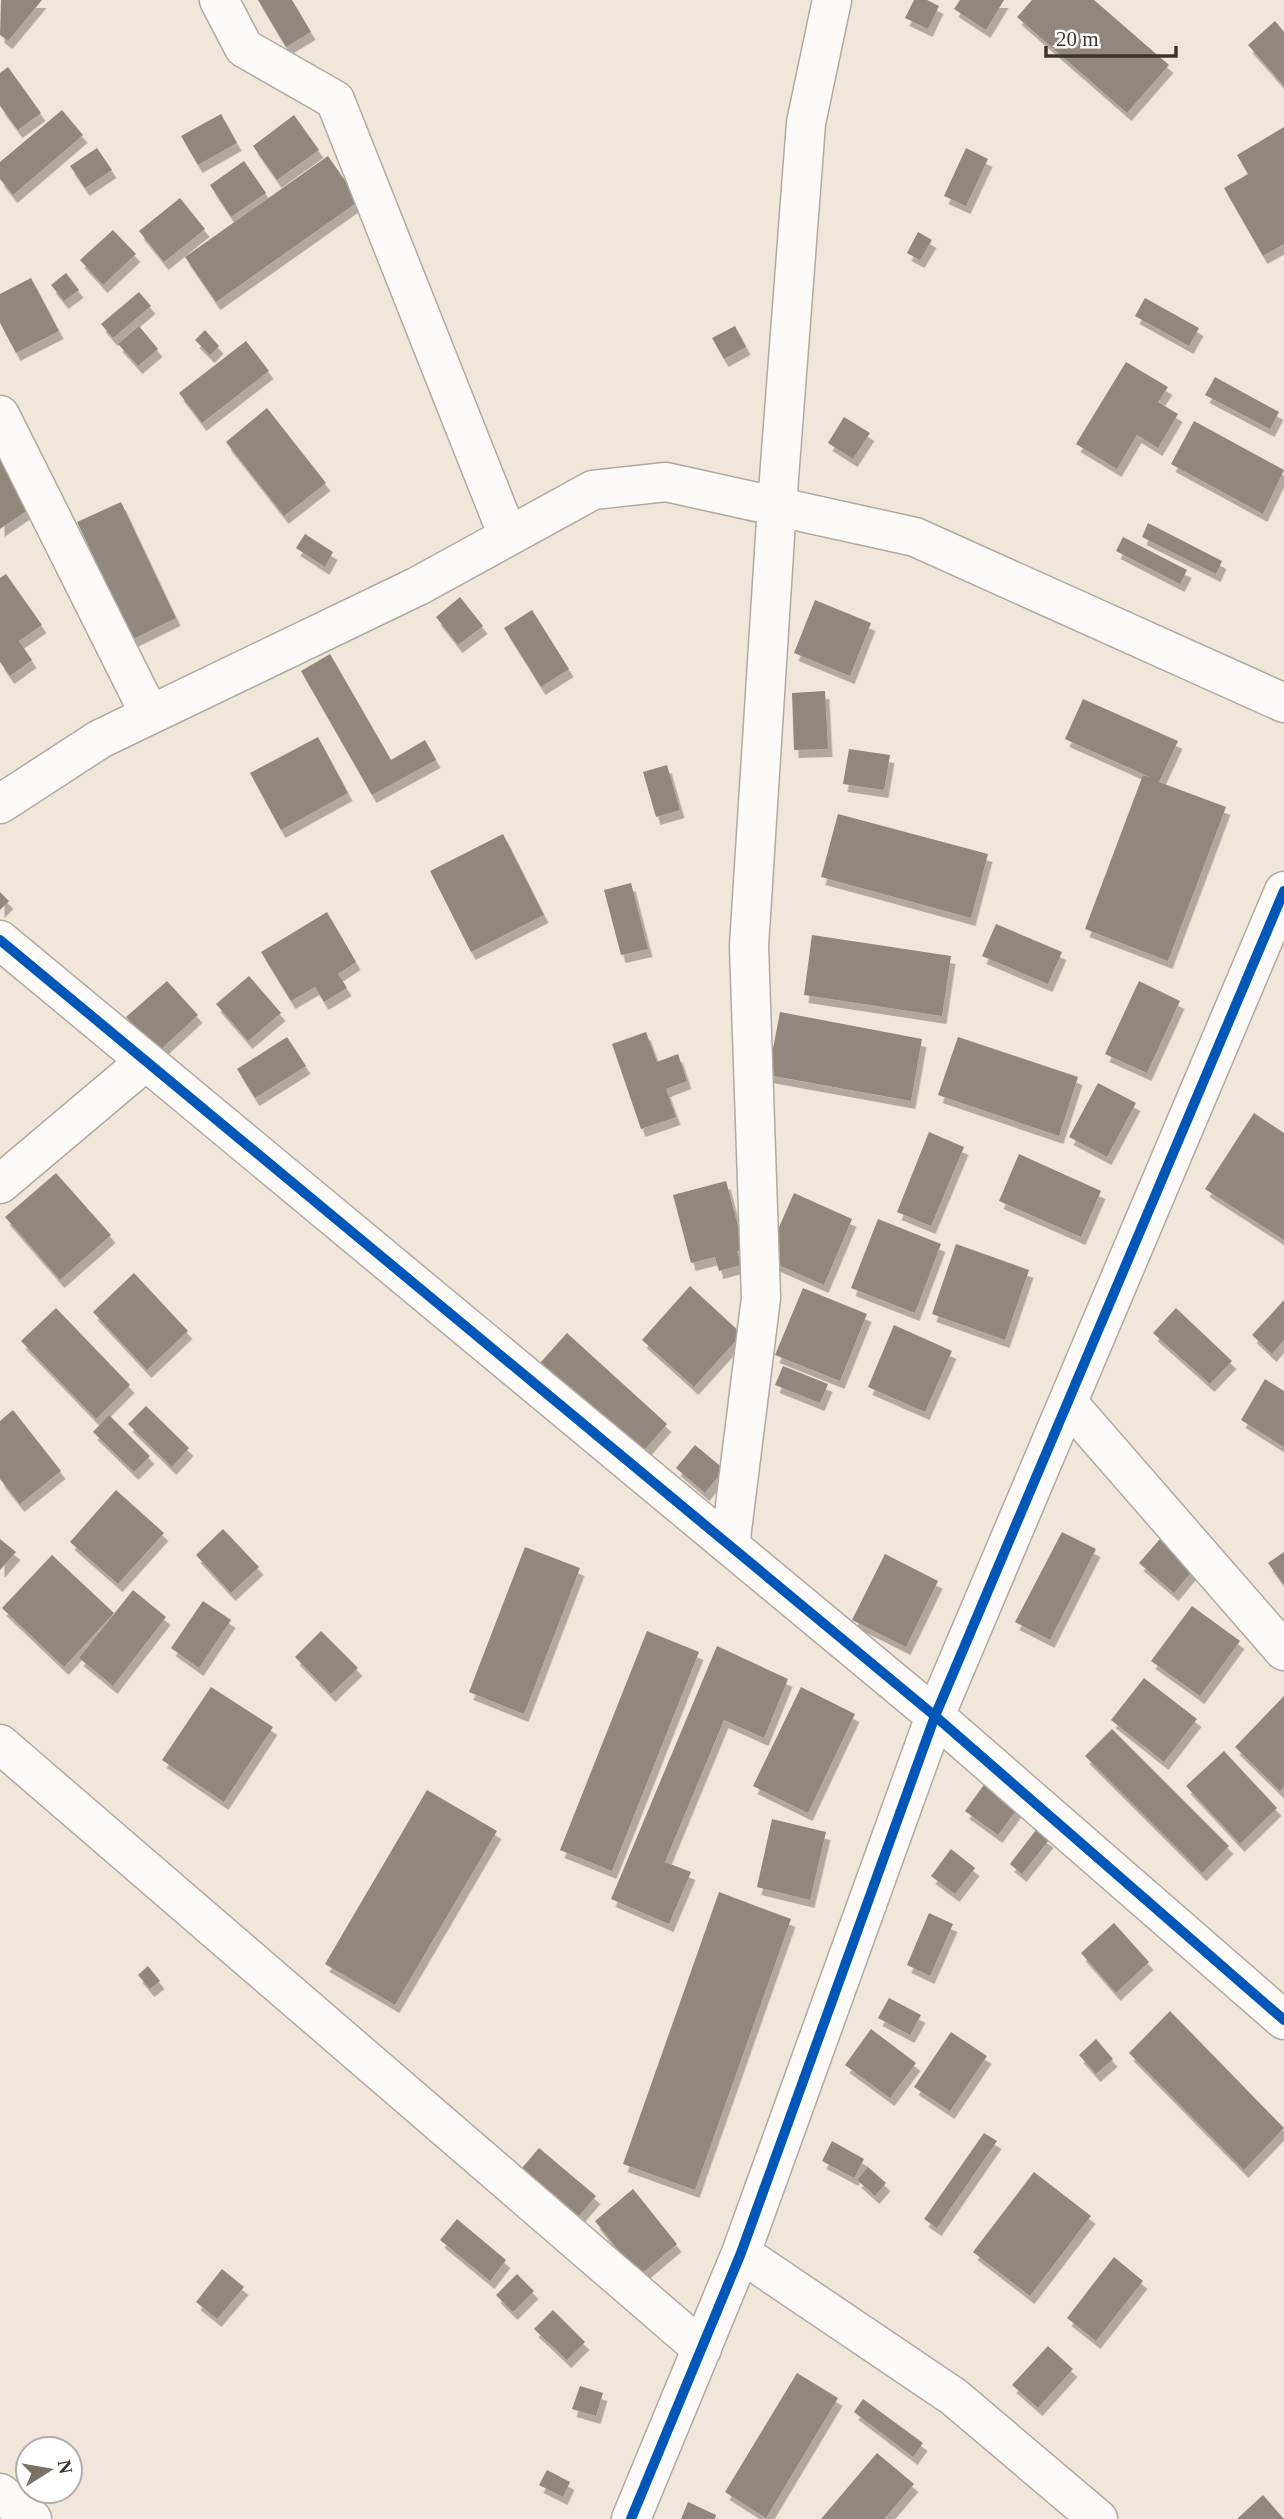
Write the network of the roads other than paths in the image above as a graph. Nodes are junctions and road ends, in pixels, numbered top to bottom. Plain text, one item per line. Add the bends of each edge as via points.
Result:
1 (219, 0) edge
2 (832, 0) edge
3 (0, 415) edge
4 (777, 505) junction
5 (508, 536) junction
6 (1284, 703) edge
7 (150, 715) junction
8 (0, 804) edge
9 (1284, 891) edge
10 (0, 940) edge
11 (146, 1061) junction
12 (0, 1184) edge
13 (1068, 1403) junction
14 (730, 1546) junction
15 (1284, 1651) edge
16 (935, 1716) junction
17 (0, 1744) edge
18 (1284, 2020) edge
19 (741, 2253) junction
20 (702, 2349) junction
21 (0, 2493) edge
22 (32, 2519) edge
23 (631, 2519) edge
24 (1098, 2519) edge

1 - 5 street via 244,48 335,100
2 - 4 street via 806,123
3 - 7 street
4 - 5 street via 666,482 593,490
4 - 6 street via 915,537
4 - 14 street via 749,946 761,1298
5 - 7 street via 418,586
7 - 8 street via 100,739
9 - 13 street
10 - 11 street
11 - 12 street
11 - 14 street
13 - 15 street
13 - 16 street
14 - 16 street
16 - 18 street
16 - 19 street
17 - 20 street
19 - 20 street
19 - 24 street via 954,2397
20 - 23 street
21 - 22 street

